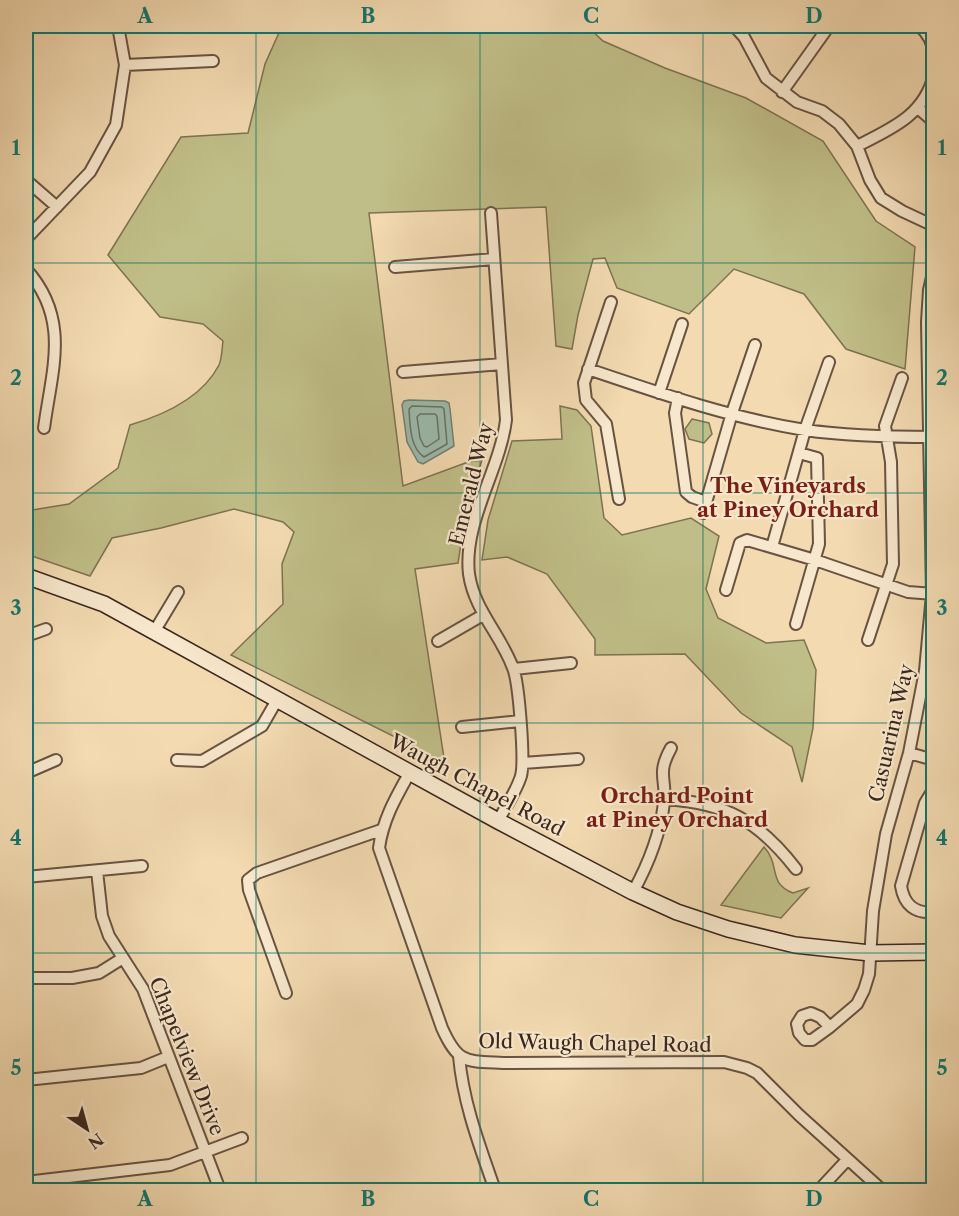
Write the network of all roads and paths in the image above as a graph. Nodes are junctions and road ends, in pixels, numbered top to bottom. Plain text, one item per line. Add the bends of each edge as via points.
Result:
1 (118, 26) edge
2 (734, 26) edge
3 (829, 26) edge
4 (919, 26) edge
5 (933, 47) edge
6 (933, 55) edge
7 (213, 61) dead end
8 (125, 65) junction
9 (933, 74) edge
10 (782, 92) junction
11 (918, 108) junction
12 (933, 122) edge
13 (857, 146) junction
14 (26, 180) edge
15 (57, 207) junction
16 (491, 213) dead end
17 (933, 226) edge
18 (26, 240) edge
19 (494, 259) junction
20 (395, 267) dead end
21 (933, 268) edge
22 (26, 269) edge
23 (611, 302) dead end
24 (682, 324) dead end
25 (755, 345) dead end
26 (829, 362) dead end
27 (502, 363) junction
28 (588, 369) junction
29 (403, 372) dead end
30 (902, 378) dead end
31 (659, 393) junction
32 (678, 398) junction
33 (732, 413) junction
34 (44, 428) dead end
35 (805, 430) junction
36 (887, 437) junction
37 (932, 437) edge
38 (799, 453) junction
39 (619, 499) dead end
40 (772, 547) junction
41 (815, 560) junction
42 (26, 576) edge
43 (887, 583) junction
44 (726, 590) dead end
45 (178, 592) dead end
46 (933, 594) edge
47 (483, 615) junction
48 (796, 624) dead end
49 (46, 629) dead end
50 (26, 632) edge
51 (154, 632) junction
52 (868, 640) dead end
53 (438, 641) dead end
54 (571, 663) dead end
55 (514, 669) junction
56 (277, 700) junction
57 (520, 721) junction
58 (462, 726) dead end
59 (671, 748) dead end
60 (909, 753) junction
61 (578, 759) dead end
62 (56, 760) dead end
63 (177, 760) dead end
64 (933, 760) edge
65 (523, 763) junction
66 (410, 772) junction
67 (26, 773) edge
68 (933, 788) edge
69 (664, 799) junction
70 (498, 821) junction
71 (381, 830) junction
72 (142, 866) dead end
73 (796, 869) dead end
74 (97, 871) junction
75 (26, 877) edge
76 (633, 892) junction
77 (933, 912) edge
78 (933, 952) edge
79 (870, 953) junction
80 (123, 958) junction
81 (26, 978) edge
82 (286, 993) dead end
83 (830, 1027) dead end
84 (459, 1056) junction
85 (168, 1057) junction
86 (26, 1080) edge
87 (243, 1138) dead end
88 (206, 1152) junction
89 (847, 1160) junction
90 (26, 1182) edge
91 (220, 1191) edge
92 (495, 1191) edge
93 (819, 1191) edge
94 (882, 1191) edge

1 - 8 street
2 - 10 street via 766,78
3 - 10 street
4 - 5 street
5 - 6 street
7 - 8 street
8 - 15 street via 116,125 90,172
9 - 11 street via 930,90
10 - 13 street via 822,111
11 - 12 street
11 - 13 street via 892,129
13 - 17 street via 881,198
14 - 15 street
15 - 18 street
16 - 19 street, Emerald Way
19 - 20 street
19 - 27 street, Emerald Way
21 - 37 street, Casuarina Way via 927,322
22 - 34 street via 43,291 55,327
23 - 28 street
24 - 31 street
25 - 33 street
26 - 35 street
27 - 29 street
27 - 47 street, Emerald Way via 507,420 470,550 469,573
28 - 31 street
28 - 39 street via 584,383 586,400 606,424
30 - 36 street via 885,426
31 - 32 street
32 - 33 street
32 - 33 street via 675,413 686,492 705,507
33 - 35 street
35 - 36 street
35 - 38 street
36 - 37 street
36 - 43 street via 893,564
37 - 46 street, Casuarina Way
38 - 40 street
38 - 41 street via 817,458 819,544
40 - 41 street
40 - 44 street via 747,540 740,543
41 - 43 street
41 - 48 street
42 - 51 main road, Waugh Chapel Road via 104,604
43 - 46 street via 908,592
43 - 52 street
45 - 51 street
46 - 60 street, Casuarina Way via 925,670
47 - 53 street
47 - 55 street, Emerald Way
49 - 50 street
51 - 56 main road, Waugh Chapel Road
54 - 55 street
55 - 57 street, Emerald Way
56 - 63 street via 262,726 202,761
56 - 66 main road, Waugh Chapel Road
57 - 58 street
57 - 65 street, Emerald Way
59 - 69 street via 662,773
60 - 64 street
60 - 79 street, Casuarina Way via 886,834
61 - 65 street
62 - 67 street
65 - 70 street, Emerald Way via 517,786
66 - 70 main road, Waugh Chapel Road
66 - 71 street, Old Waugh Chapel Road
68 - 77 street via 901,886 907,904 915,910
69 - 73 street via 692,801 739,816 780,848
69 - 76 street via 656,844
70 - 76 main road, Waugh Chapel Road
71 - 82 street via 257,873 248,880
71 - 84 street, Old Waugh Chapel Road via 382,859 442,1028
72 - 74 street
74 - 75 street
74 - 80 street, Chapelview Drive via 102,916
76 - 79 main road, Waugh Chapel Road via 728,929 795,945
78 - 79 main road, Waugh Chapel Road
79 - 83 street, Casuarina Way via 869,974 857,1004
80 - 81 street via 99,973 72,978
80 - 85 street, Chapelview Drive via 143,988
84 - 89 street, Old Waugh Chapel Road via 474,1062 502,1063 738,1065 757,1073
84 - 92 street via 469,1113
85 - 86 street via 141,1068
85 - 88 street, Chapelview Drive
87 - 88 street
88 - 90 street via 159,1167
88 - 91 street, Chapelview Drive
89 - 93 street
89 - 94 street, Old Waugh Chapel Road

